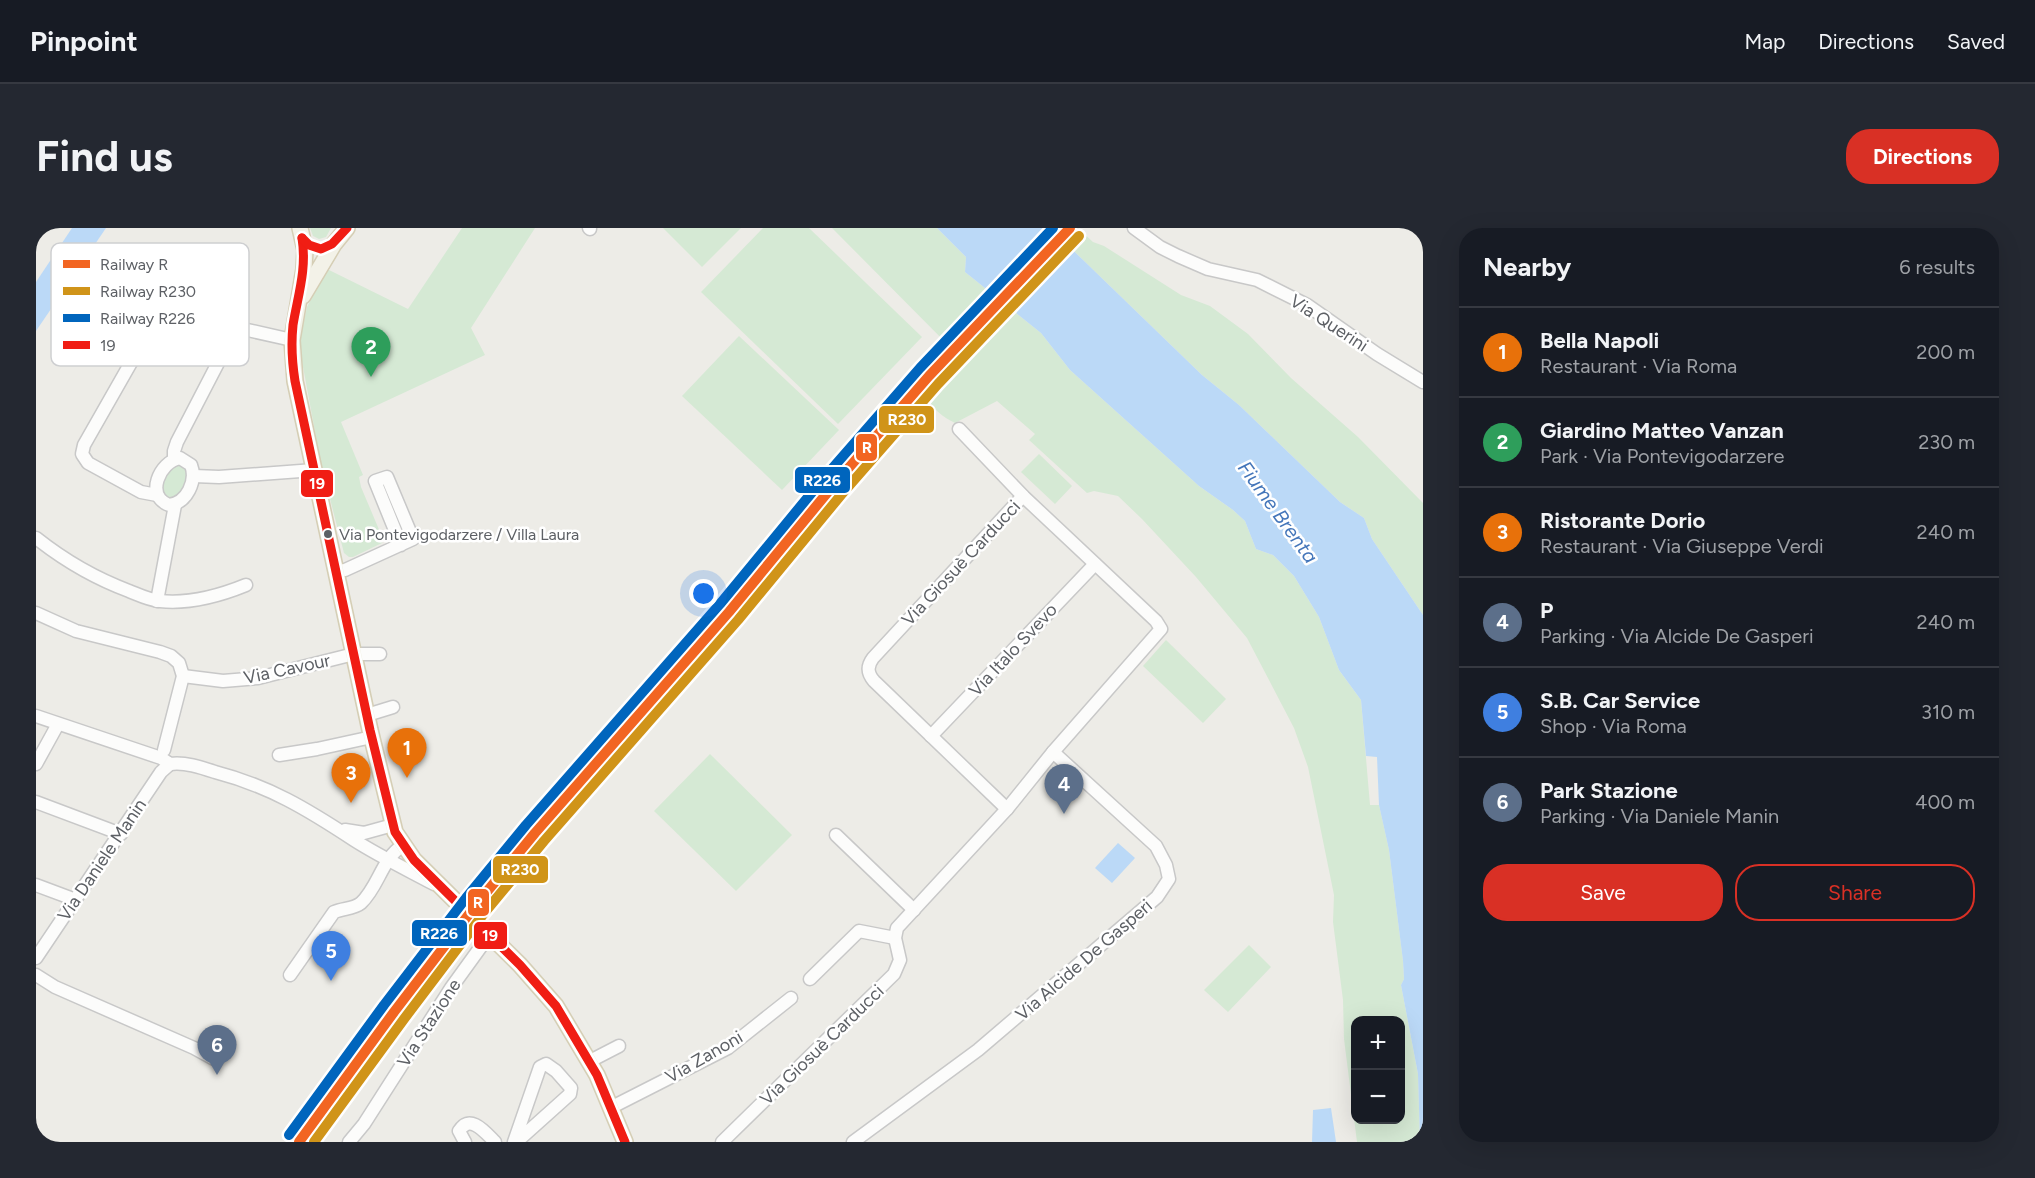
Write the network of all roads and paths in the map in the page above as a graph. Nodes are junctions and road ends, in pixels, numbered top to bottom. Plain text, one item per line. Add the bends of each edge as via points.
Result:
1 (1134, 228) edge
2 (301, 233) edge
3 (340, 234) edge
4 (299, 305) junction
5 (249, 330) edge
6 (292, 340) junction
7 (129, 366) edge
8 (216, 366) edge
9 (1423, 381) edge
10 (959, 429) dead end
11 (174, 459) junction
12 (314, 470) junction
13 (194, 476) junction
14 (157, 495) junction
15 (1023, 496) junction
16 (175, 505) junction
17 (36, 538) edge
18 (400, 545) junction
19 (1095, 564) junction
20 (336, 571) junction
21 (246, 585) dead end
22 (157, 601) junction
23 (36, 613) edge
24 (354, 654) junction
25 (380, 654) dead end
26 (183, 676) junction
27 (393, 707) dead end
28 (367, 715) junction
29 (36, 716) edge
30 (58, 724) junction
31 (931, 736) junction
32 (372, 737) junction
33 (165, 750) dead end
34 (1053, 752) junction
35 (279, 755) dead end
36 (36, 764) edge
37 (170, 764) junction
38 (36, 802) edge
39 (1007, 809) junction
40 (393, 825) junction
41 (338, 828) junction
42 (121, 834) junction
43 (836, 835) dead end
44 (403, 845) junction
45 (388, 859) junction
46 (36, 885) edge
47 (440, 887) junction
48 (76, 900) junction
49 (914, 910) junction
50 (498, 926) dead end
51 (895, 938) junction
52 (36, 958) edge
53 (36, 975) edge
54 (290, 975) dead end
55 (810, 979) dead end
56 (791, 998) dead end
57 (619, 1046) dead end
58 (214, 1059) dead end
59 (590, 1061) junction
60 (612, 1107) junction
61 (364, 1124) junction
62 (349, 1142) edge
63 (356, 1142) edge
64 (465, 1142) edge
65 (495, 1142) edge
66 (514, 1142) edge
67 (624, 1142) edge
68 (722, 1142) edge
69 (853, 1142) edge

1 - 9 street, Via Querini via 1178,256 1208,269 1257,280 1307,306
2 - 3 main road via 311,246 323,249
2 - 4 main road via 305,250
3 - 4 main road
4 - 6 main road
5 - 6 street
6 - 12 main road
7 - 14 street via 82,454 88,463 141,492
8 - 11 street via 177,442
10 - 15 street
11 - 13 street via 186,460
11 - 14 street via 162,470
12 - 13 street
12 - 20 main road
13 - 16 street via 184,498
14 - 16 street via 164,503
15 - 19 street, Via Giosuè Carducci
15 - 31 street, Via Giosuè Carducci via 870,662 868,671 874,681
16 - 22 street
17 - 22 street via 81,570
18 - 18 street via 412,539 387,477 375,481
18 - 20 street
19 - 31 street, Via Italo Svevo
19 - 34 street, Via Giosuè Carducci via 1161,629
20 - 24 main road
21 - 22 street via 203,598
23 - 26 street via 76,631 171,656 179,663
24 - 25 street, Via Cavour
24 - 26 street, Via Cavour via 258,678 223,681
24 - 28 main road
26 - 33 street
27 - 28 street
28 - 32 main road
29 - 30 street
30 - 36 street
30 - 37 street
31 - 39 street, Via Giosuè Carducci
32 - 35 street
32 - 40 main road
34 - 39 street, Via Giosuè Carducci
34 - 69 street, Via Alcide De Gasperi via 1156,846 1169,879 1157,897 978,1050
37 - 41 street via 180,762 246,780
37 - 42 street, Via Daniele Manin
38 - 42 street
39 - 49 street, Via Giosuè Carducci
40 - 41 street via 364,833
40 - 44 main road
41 - 45 street
42 - 48 street, Via Daniele Manin
43 - 49 street
44 - 45 street
44 - 47 main road
45 - 47 street
45 - 54 street via 363,901 334,912
46 - 48 street
47 - 59 main road via 538,984
48 - 52 street, Via Daniele Manin
49 - 51 street, Via Giosuè Carducci via 897,928
50 - 61 street, Via Stazione, bridge via 456,981
51 - 55 street via 859,931
51 - 68 street, Via Giosuè Carducci via 900,960 894,974
53 - 58 street
56 - 60 street, Via Zanoni via 728,1048
57 - 59 street
59 - 60 main road
60 - 67 main road
61 - 62 street, Via Stazione
61 - 63 street, Via Stazione
64 - 65 street via 459,1131 470,1123 481,1127
66 - 66 street via 570,1094 571,1088 546,1064 540,1067

